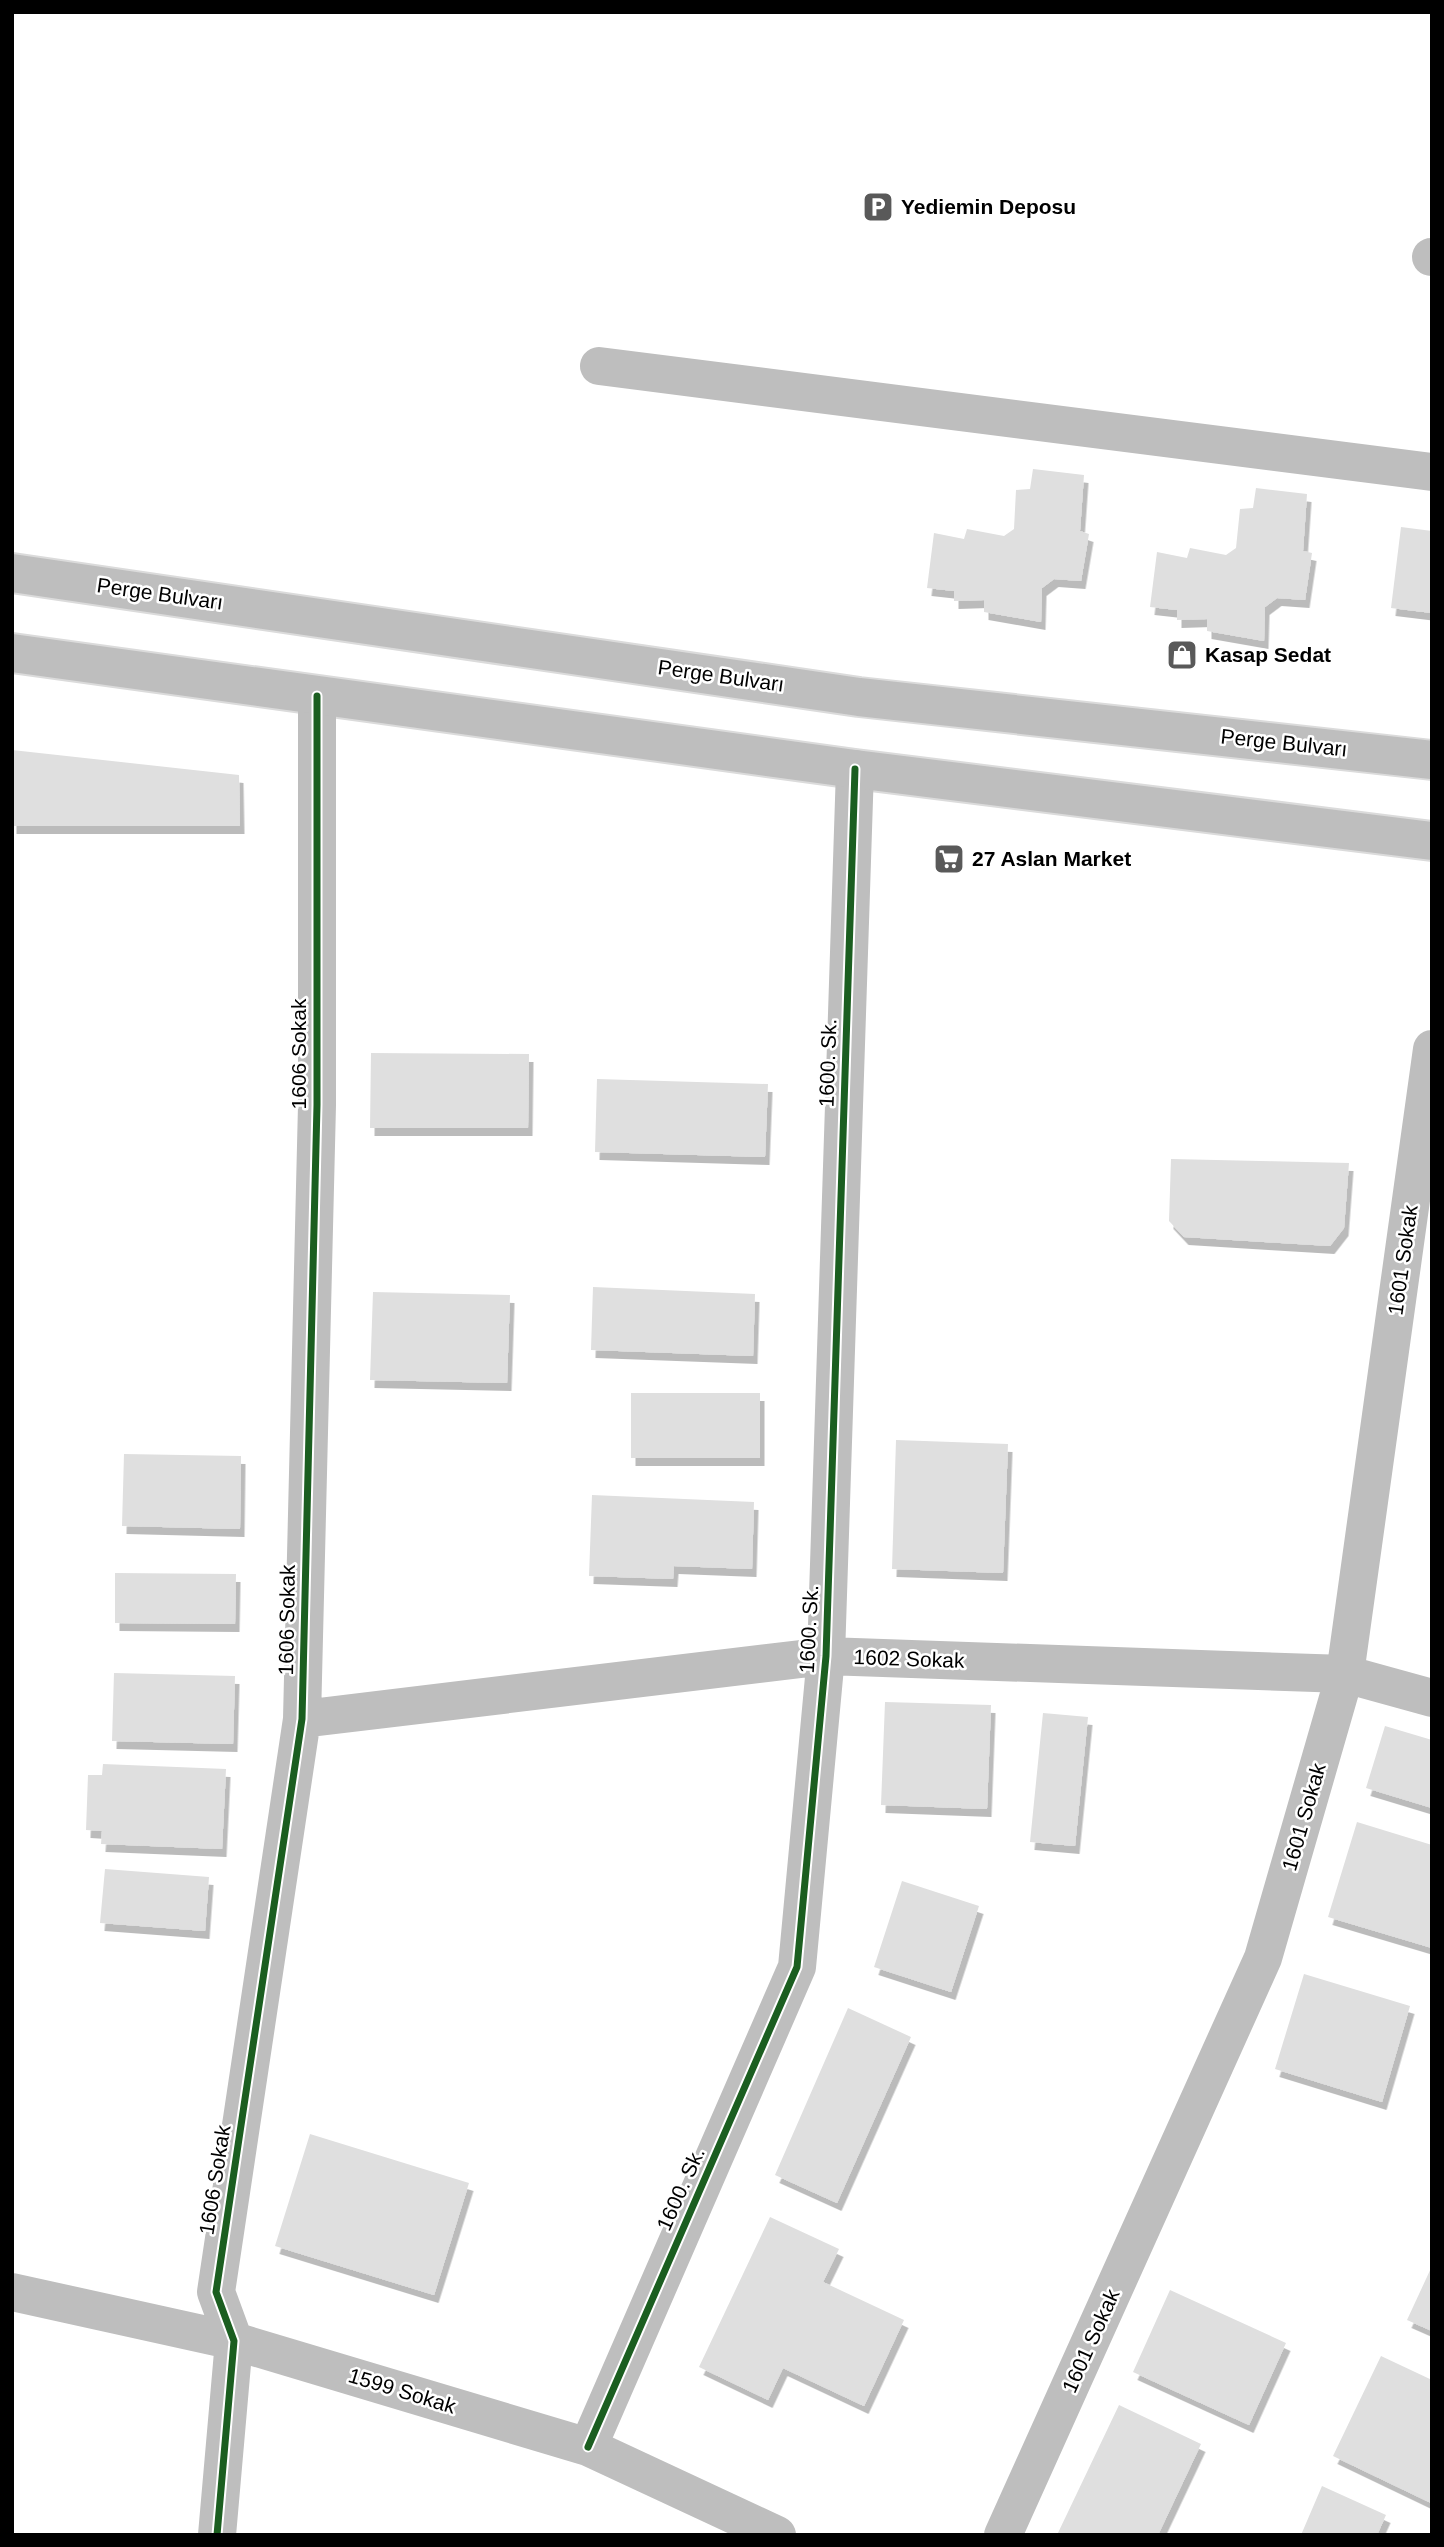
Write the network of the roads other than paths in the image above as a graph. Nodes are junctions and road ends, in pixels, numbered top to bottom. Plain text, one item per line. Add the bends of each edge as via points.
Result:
1 (599, 366) dead end
2 (1432, 472) edge
3 (12, 573) edge
4 (12, 653) edge
5 (317, 696) junction
6 (1432, 760) edge
7 (855, 769) junction
8 (1432, 841) edge
9 (1432, 1049) edge
10 (826, 1656) junction
11 (1345, 1674) junction
12 (1432, 1698) edge
13 (302, 1719) junction
14 (12, 2292) edge
15 (234, 2341) junction
16 (588, 2447) junction
17 (217, 2535) edge
18 (778, 2535) edge
19 (1003, 2535) edge

1 - 2 street
3 - 6 street, Perge Bulvarı via 859,696
4 - 5 street
5 - 7 street
5 - 13 street, 1606 Sokak via 317,1105
7 - 8 street
7 - 10 street, 1600. Sk.
9 - 11 street, 1601 Sokak
10 - 11 street, 1602 Sokak
10 - 13 street, 1602 Sokak
10 - 16 street, 1600. Sk. via 797,1967
11 - 12 street, 1602 Sokak
11 - 19 street, 1601 Sokak via 1263,1958
13 - 15 street, 1606 Sokak via 216,2292
14 - 15 street, 1599 Sokak
15 - 16 street, 1599 Sokak
15 - 17 street, 1606 Sokak
16 - 18 street, 1599 Sokak

